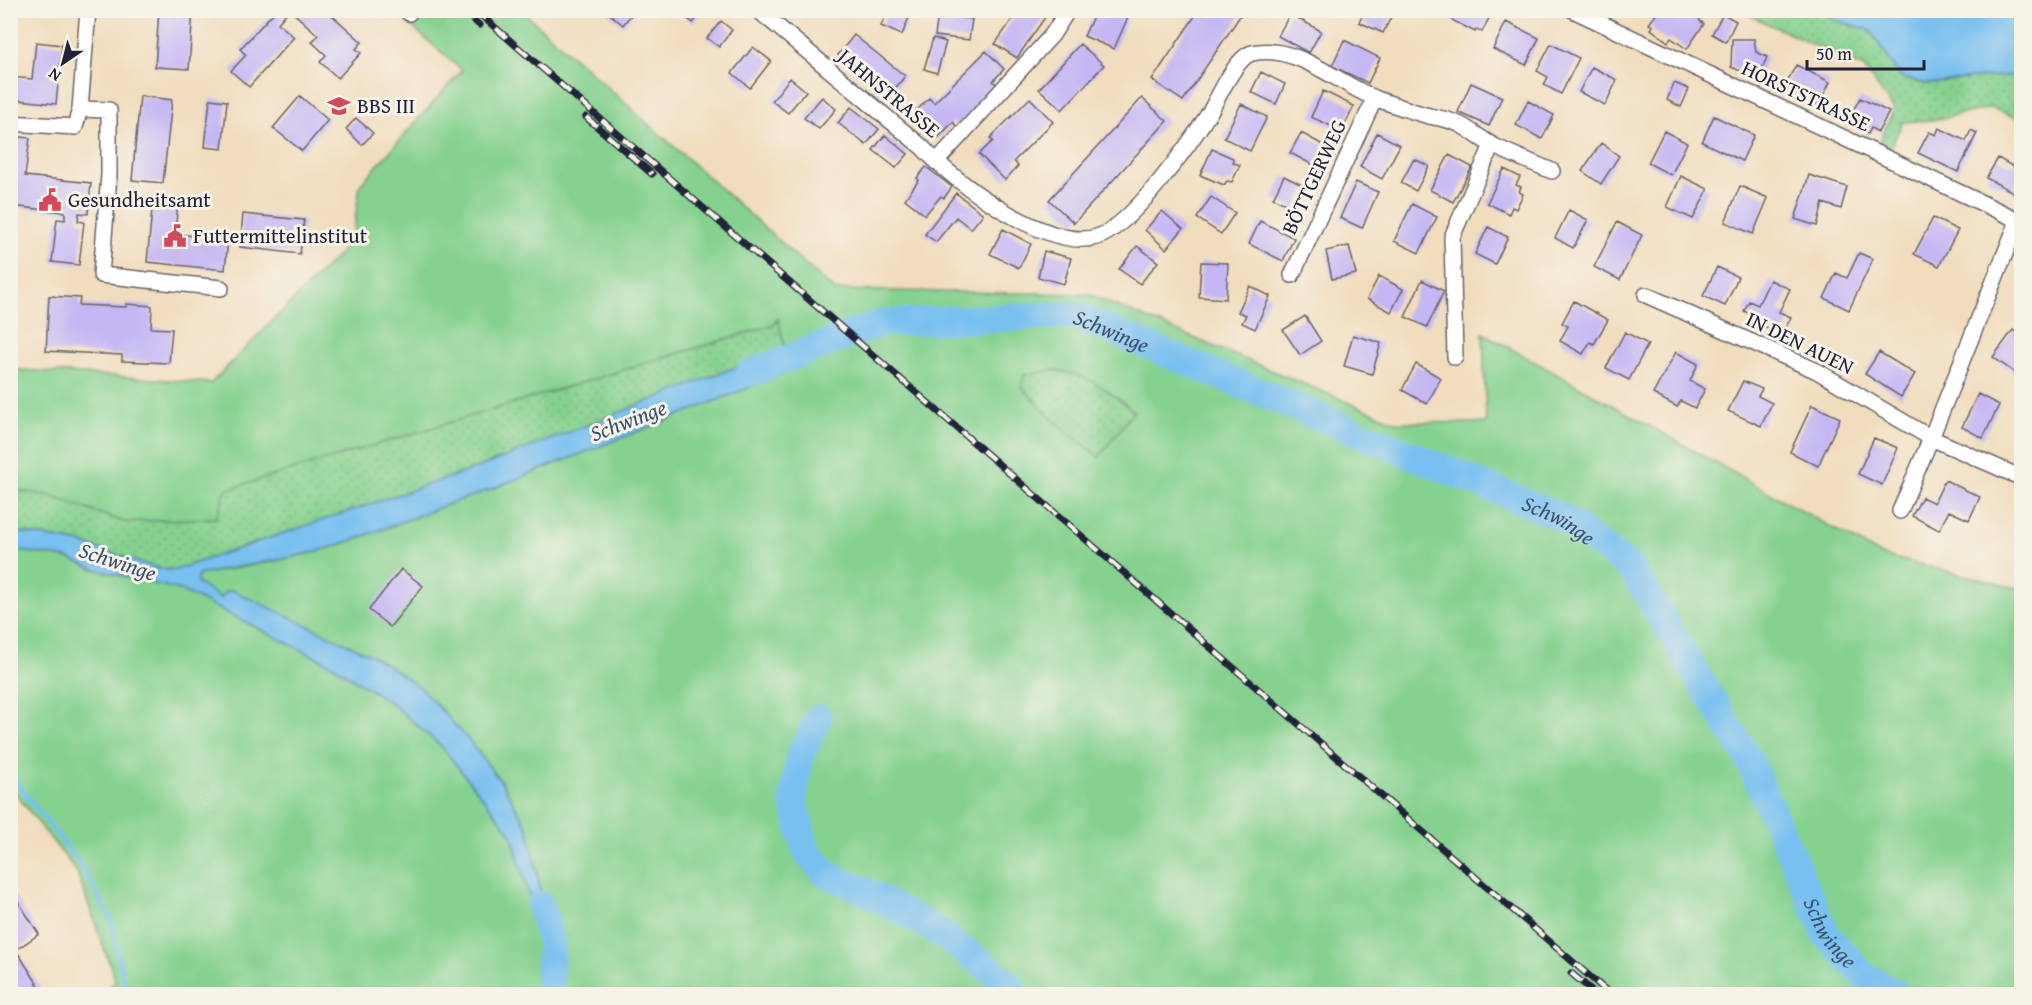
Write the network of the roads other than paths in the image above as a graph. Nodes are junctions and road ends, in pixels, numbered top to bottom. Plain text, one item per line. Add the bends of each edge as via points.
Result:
1 (88, 10) edge
2 (758, 10) edge
3 (1068, 10) edge
4 (1573, 10) edge
5 (1375, 98) junction
6 (80, 109) junction
7 (10, 123) edge
8 (1492, 145) junction
9 (936, 162) junction
10 (1552, 171) dead end
11 (2020, 221) edge
12 (1292, 275) dead end
13 (221, 288) dead end
14 (1646, 295) dead end
15 (1455, 357) dead end
16 (1932, 438) junction
17 (2022, 478) edge
18 (1900, 511) dead end

1 - 6 street
2 - 9 street, JAHNSTRASSE
3 - 9 street via 1052,35
4 - 11 street, HORSTSTRASSE
5 - 8 street via 1459,124
5 - 9 street, JAHNSTRASSE via 1328,72 1276,51 1250,53 1239,62 1209,113 1151,192 1116,226 1098,237 1058,236 994,206
5 - 12 street, BÖTTGERWEG
6 - 7 street via 75,127
6 - 13 street via 109,110 109,175 101,274
8 - 10 street
8 - 15 street via 1452,237
11 - 16 street
14 - 16 street, IN DEN AUEN via 1817,370
16 - 17 street, IN DEN AUEN
16 - 18 street

